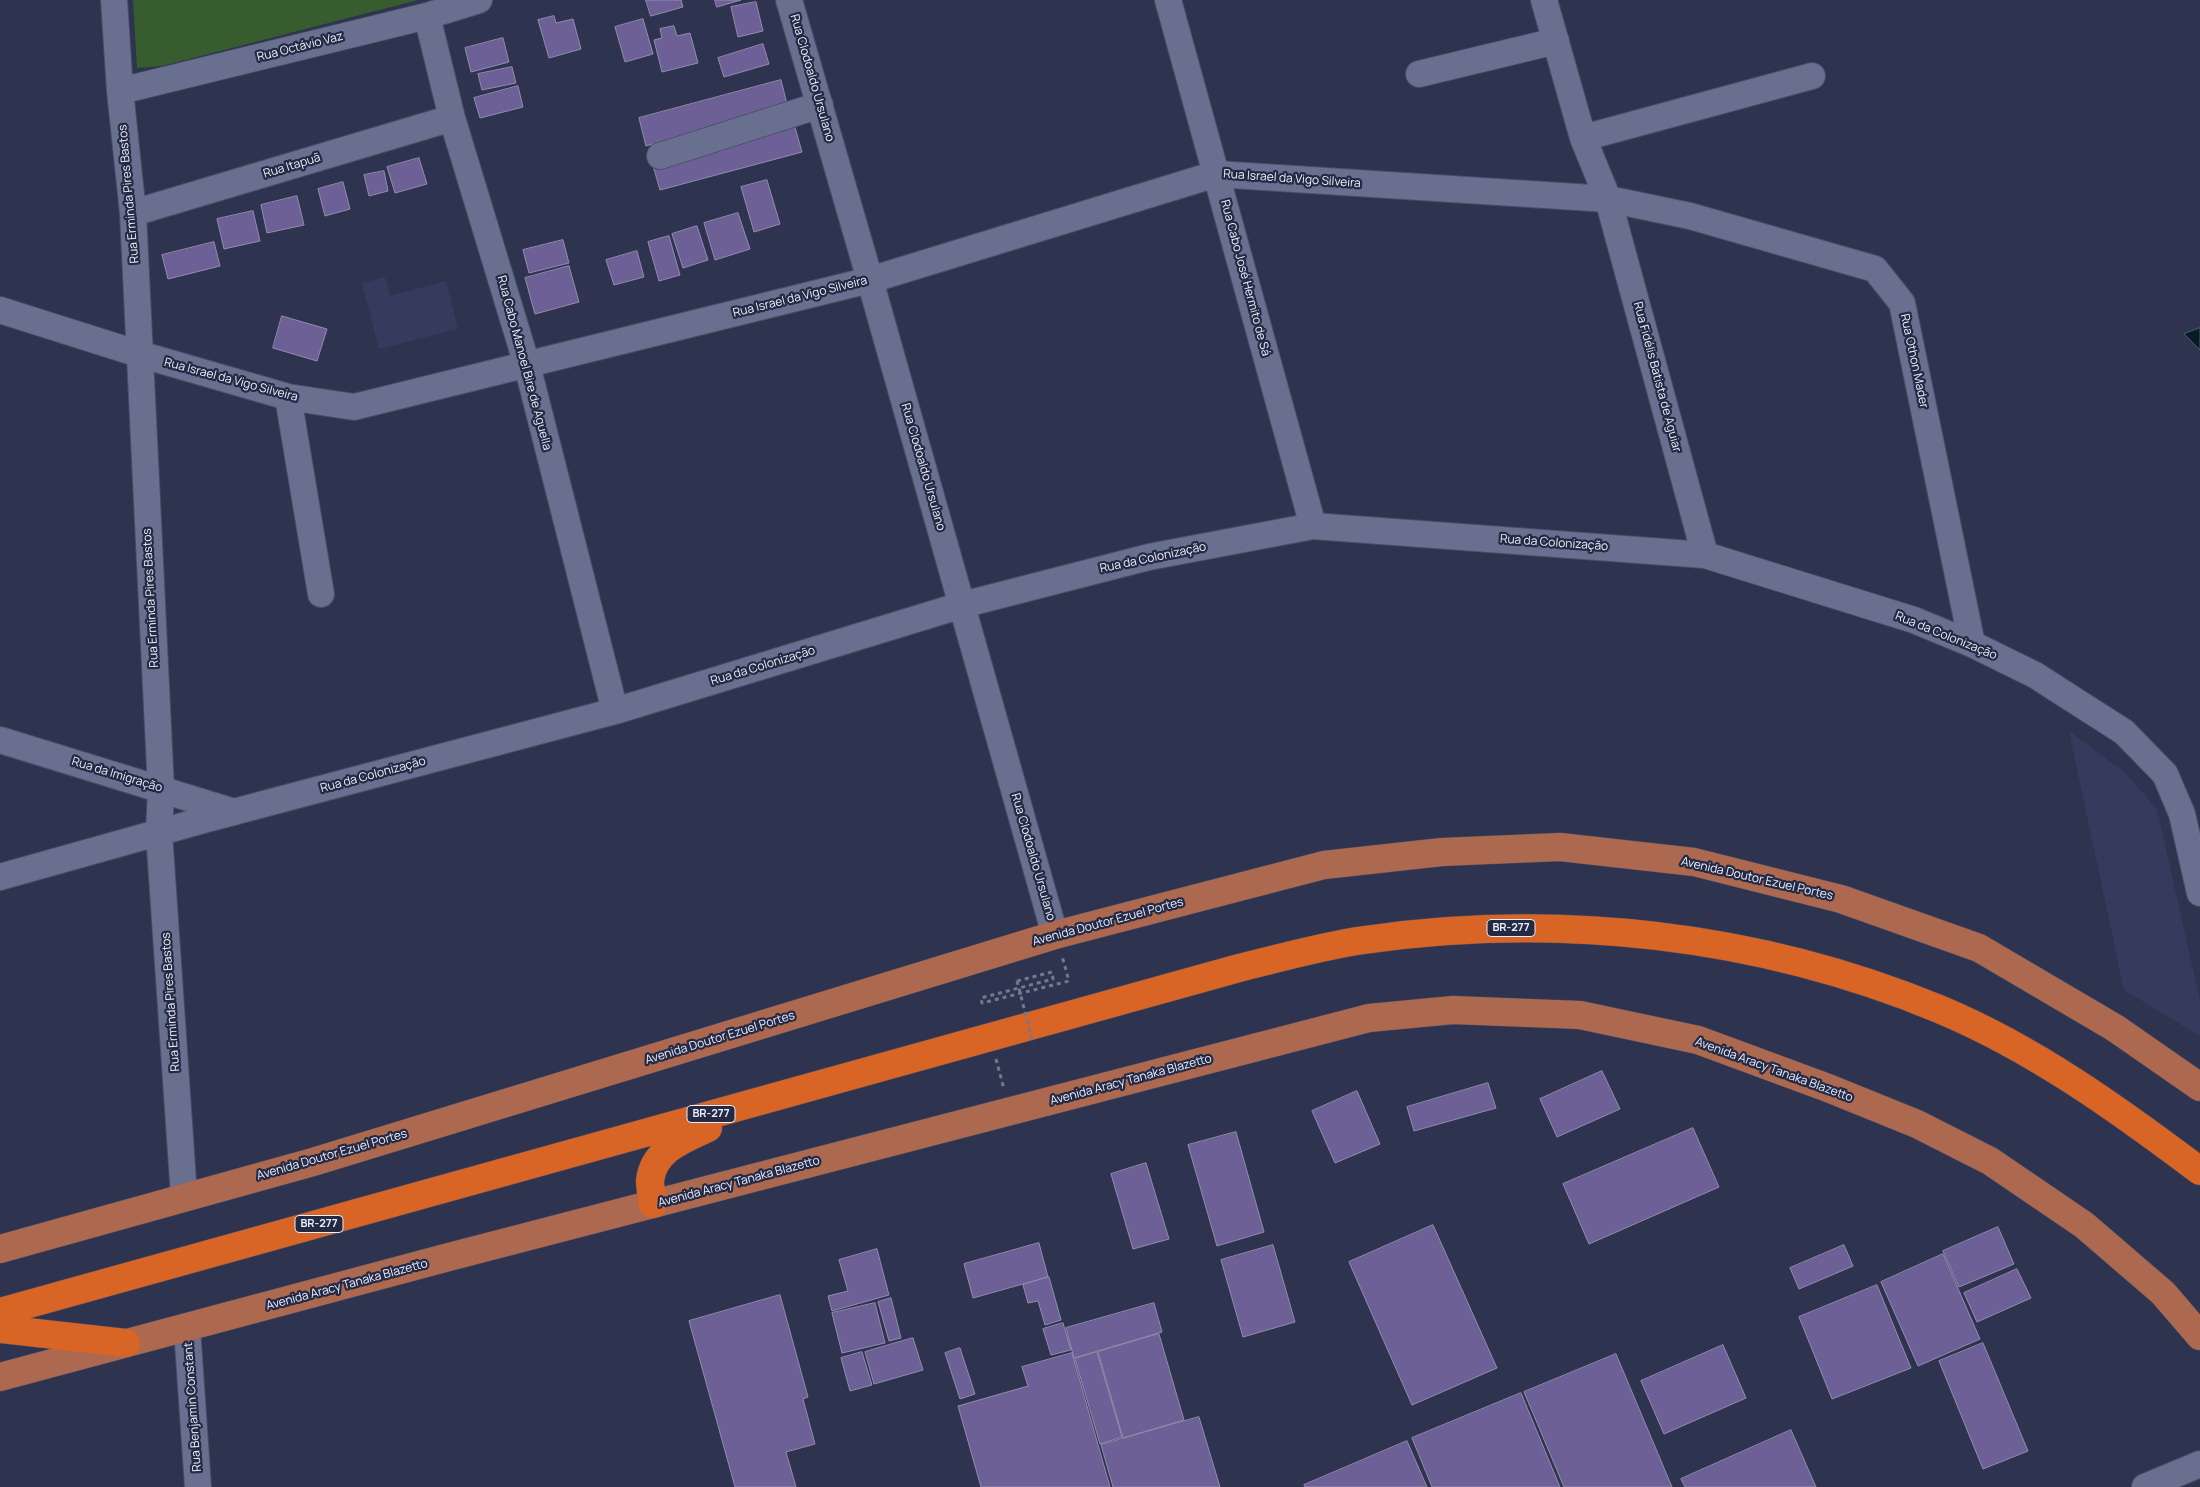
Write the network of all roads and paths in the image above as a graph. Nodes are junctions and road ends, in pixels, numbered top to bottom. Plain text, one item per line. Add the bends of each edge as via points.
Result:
1 (114, 0) edge
2 (479, 0) edge
3 (789, 0) edge
4 (1168, 0) edge
5 (1544, 0) edge
6 (426, 16) junction
7 (1556, 41) junction
8 (1419, 74) dead end
9 (1812, 76) dead end
10 (120, 91) junction
11 (820, 105) junction
12 (452, 118) junction
13 (1583, 138) junction
14 (660, 156) dead end
15 (1216, 174) junction
16 (1608, 199) junction
17 (132, 214) junction
18 (870, 280) junction
19 (0, 310) edge
20 (139, 354) junction
21 (527, 366) junction
22 (288, 397) junction
23 (1313, 526) junction
24 (1705, 555) junction
25 (321, 594) dead end
26 (962, 605) junction
27 (1972, 644) junction
28 (616, 711) junction
29 (0, 740) edge
30 (161, 789) junction
31 (234, 812) junction
32 (158, 833) junction
33 (0, 877) edge
34 (2200, 893) edge
35 (1055, 935) junction
36 (1033, 1042) dead end
37 (2200, 1087) edge
38 (784, 1093) junction
39 (2200, 1171) edge
40 (184, 1196) junction
41 (653, 1204) junction
42 (0, 1249) edge
43 (0, 1312) edge
44 (187, 1328) junction
45 (0, 1329) edge
46 (2200, 1336) edge
47 (126, 1343) junction
48 (0, 1377) edge
49 (2200, 1464) edge
50 (198, 1487) edge
51 (2145, 1487) edge

1 - 10 street, Rua Erminda Pires Bastos
2 - 6 street, Rua Octávio Vaz
3 - 11 street, Rua Clodoaldo Ursulano
4 - 15 street, Rua Cabo José Hermito de Sá
5 - 7 street, Rua Fidélis Batista de Aguiar
6 - 10 street, Rua Octávio Vaz
6 - 12 street, Rua Cabo Manoel Bire de Aguella
7 - 8 street
7 - 13 street, Rua Fidélis Batista de Aguiar
9 - 13 street
10 - 17 street, Rua Erminda Pires Bastos
11 - 14 street
11 - 18 street, Rua Clodoaldo Ursulano
12 - 17 street, Rua Itapuã
12 - 21 street, Rua Cabo Manoel Bire de Aguella
13 - 16 street, Rua Fidélis Batista de Aguiar
15 - 16 street, Rua Israel da Vigo Silveira
15 - 18 street, Rua Israel da Vigo Silveira
15 - 23 street, Rua Cabo José Hermito de Sá
16 - 24 street, Rua Fidélis Batista de Aguiar
16 - 27 street, Rua Othon Mader via 1690,216 1875,269 1902,303
17 - 20 street, Rua Erminda Pires Bastos
18 - 21 street, Rua Israel da Vigo Silveira
18 - 26 street, Rua Clodoaldo Ursulano
19 - 20 street, Rua Israel da Vigo Silveira
20 - 22 street, Rua Israel da Vigo Silveira
20 - 30 street, Rua Erminda Pires Bastos
21 - 22 street, Rua Israel da Vigo Silveira via 354,407
21 - 28 street, Rua Cabo Manoel Bire de Aguella
22 - 25 street
23 - 24 street, Rua da Colonização
23 - 26 street, Rua da Colonização via 1149,558
24 - 27 street, Rua da Colonização via 1914,620
26 - 28 street, Rua da Colonização
26 - 35 street, Rua Clodoaldo Ursulano
27 - 34 street, Rua da Colonização via 2035,675 2124,732 2165,774 2182,814
28 - 31 street, Rua da Colonização
29 - 30 street, Rua da Imigração
30 - 31 street, Rua da Imigração
30 - 32 street, Rua Erminda Pires Bastos
31 - 32 street, Rua da Colonização
32 - 33 street, Rua da Colonização
32 - 40 street, Rua Erminda Pires Bastos
35 - 36 path, bridge via 1069,980 982,1003 980,998 1053,979 1052,972 1017,981
35 - 37 main road, Avenida Doutor Ezuel Portes via 1324,865 1442,852 1560,847 1694,862 1841,899 1979,948 2115,1028
35 - 40 main road, Avenida Doutor Ezuel Portes via 313,1162
38 - 39 highway, BR-277 via 1239,968 1363,940 1449,931 1597,929 1667,937 1809,964 1939,1009 2010,1044 2074,1083
38 - 41 highway via 663,1152 650,1181
38 - 43 highway, BR-277
40 - 42 main road, Avenida Doutor Ezuel Portes
41 - 44 main road, Avenida Aracy Tanaka Blazetto
41 - 46 main road, Avenida Aracy Tanaka Blazetto via 1369,1018 1453,1010 1580,1015 1698,1040 1917,1124 1990,1161 2084,1225 2163,1294
44 - 47 main road, Avenida Aracy Tanaka Blazetto
44 - 50 street, Rua Benjamin Constant
45 - 47 highway
47 - 48 main road, Avenida Aracy Tanaka Blazetto
49 - 51 street

